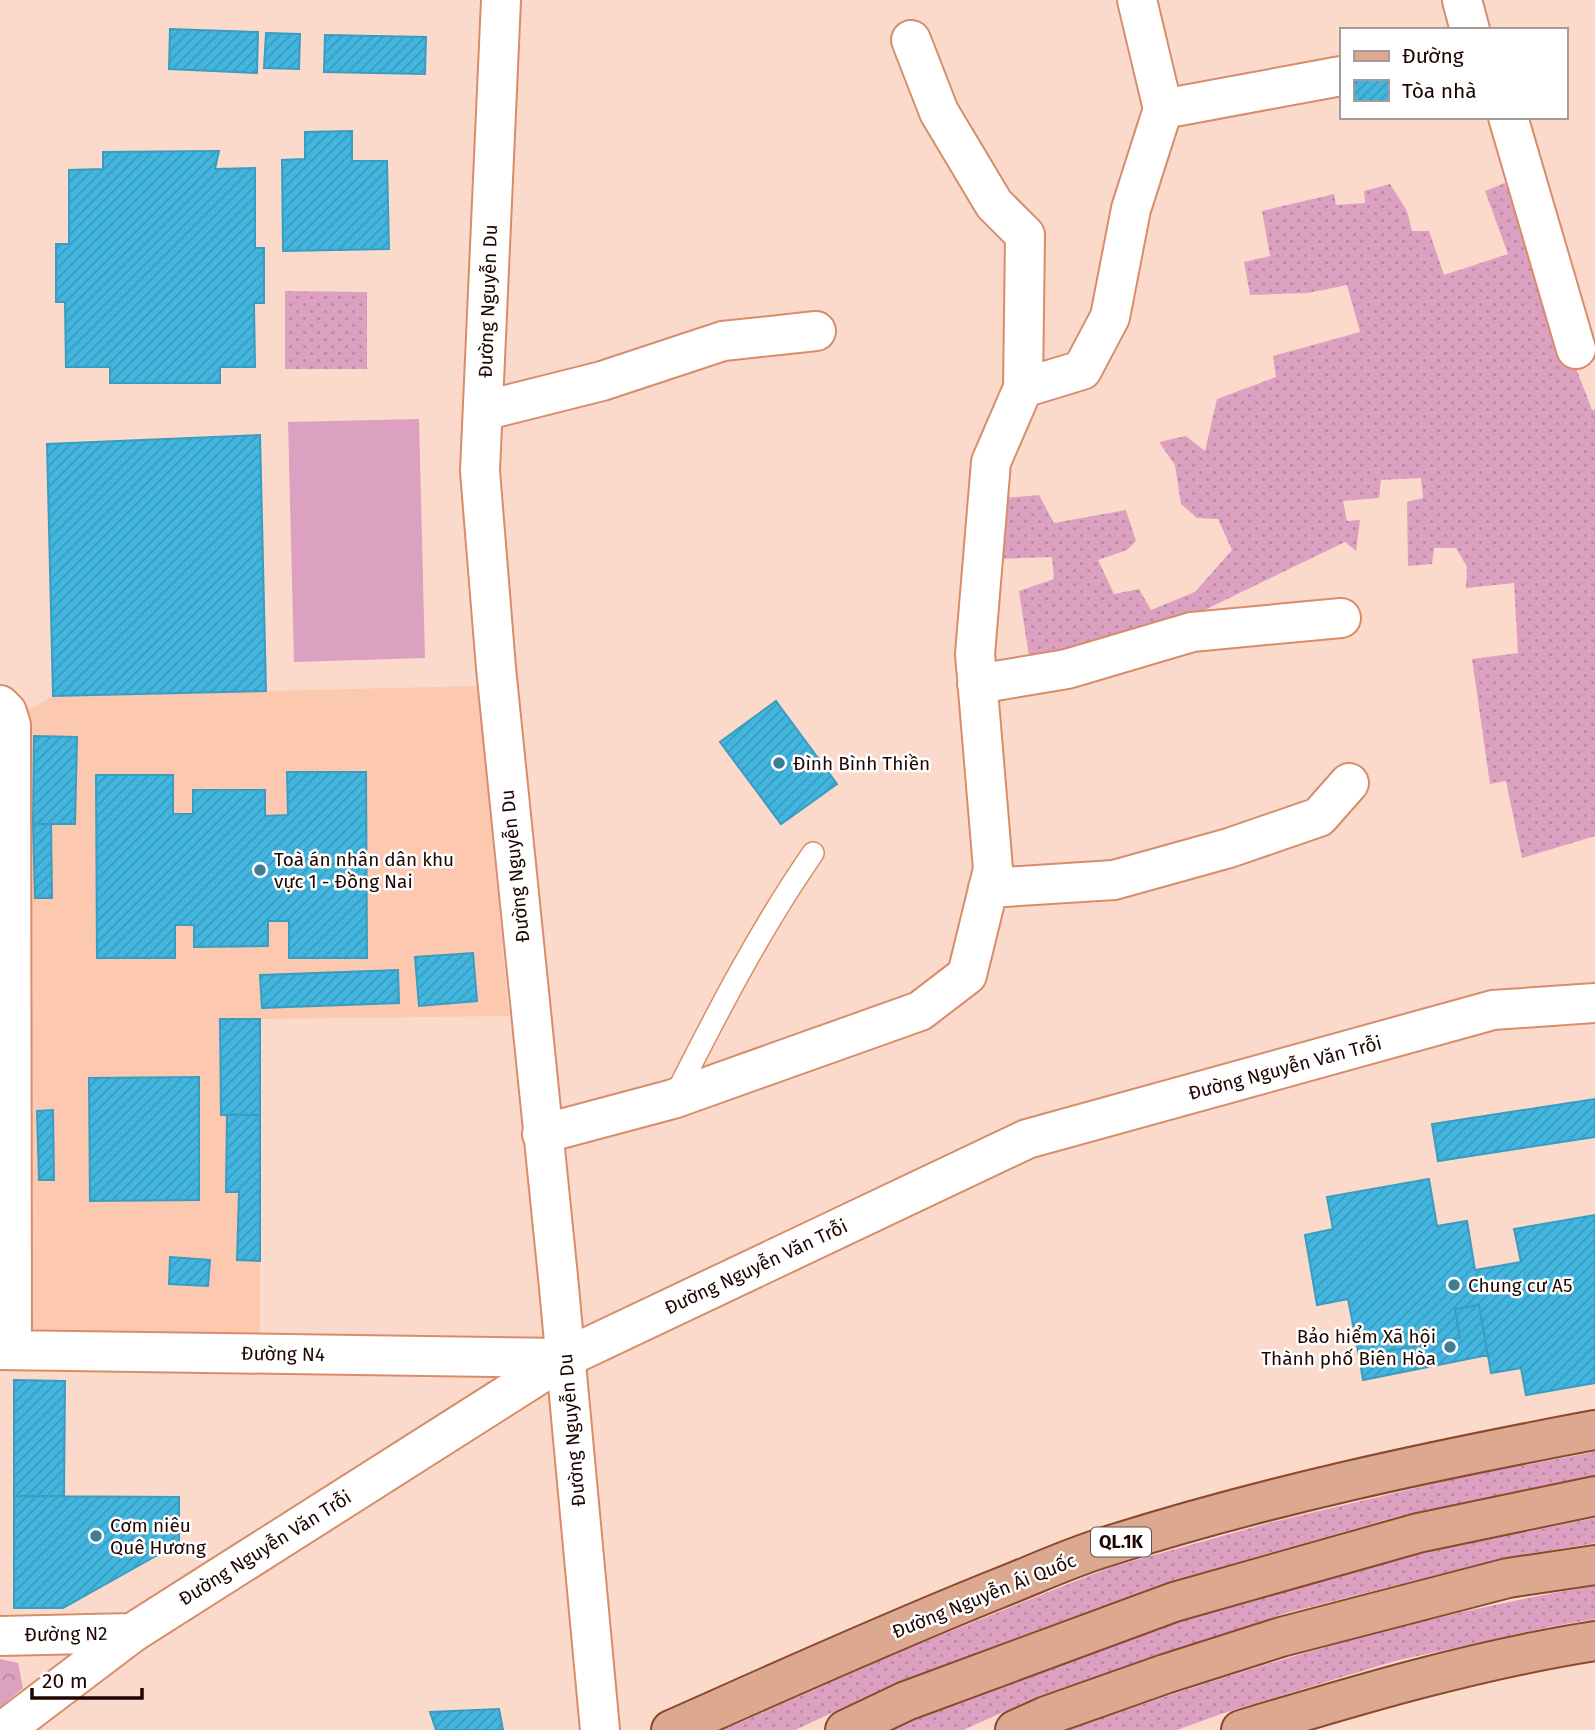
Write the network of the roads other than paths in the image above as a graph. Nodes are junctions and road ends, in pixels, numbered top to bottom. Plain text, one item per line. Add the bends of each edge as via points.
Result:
1 (501, 0) edge
2 (1136, 0) edge
3 (1462, 0) edge
4 (1469, 28) edge
5 (911, 40) dead end
6 (1340, 76) edge
7 (1163, 109) junction
8 (1509, 119) edge
9 (816, 331) dead end
10 (1576, 349) dead end
11 (1023, 387) junction
12 (484, 411) junction
13 (1341, 618) dead end
14 (977, 684) junction
15 (0, 705) edge
16 (1349, 783) dead end
17 (813, 853) dead end
18 (988, 888) junction
19 (1595, 1003) edge
20 (673, 1099) junction
21 (542, 1134) junction
22 (6, 1350) edge
23 (565, 1358) junction
24 (1595, 1430) edge
25 (1595, 1496) edge
26 (1595, 1564) edge
27 (132, 1633) junction
28 (0, 1636) edge
29 (1595, 1640) edge
30 (4, 1730) edge
31 (600, 1730) edge
32 (671, 1730) edge
33 (845, 1730) edge
34 (1015, 1730) edge
35 (1241, 1730) edge

1 - 12 street, Đường Nguyễn Du
2 - 7 street
3 - 4 street
5 - 11 street via 939,112 994,204 1025,235
6 - 7 street
7 - 11 street via 1131,209 1110,317 1082,370
8 - 10 street
9 - 12 street via 723,341 602,381
11 - 14 street via 991,461 975,654
12 - 21 street, Đường Nguyễn Du via 480,471
13 - 14 street via 1192,632 1067,670
14 - 18 street via 993,869
15 - 22 street via 11,724
16 - 18 street via 1319,817 1229,848 1114,880
17 - 20 lane via 730,987
18 - 20 street via 967,975 920,1011
19 - 23 street, Đường Nguyễn Văn Trỗi via 1493,1010 1027,1139
20 - 21 street
21 - 23 street, Đường Nguyễn Du
22 - 23 street, Đường N4
23 - 27 street, Đường Nguyễn Văn Trỗi
23 - 31 street, Đường Nguyễn Du
24 - 32 main road, Đường Nguyễn Ái Quốc / QL.1K via 1392,1471 1104,1547 942,1611
25 - 33 main road via 1418,1533 1174,1602 906,1701
26 - 34 main road via 1508,1578 1281,1637
27 - 28 street, Đường N2
27 - 30 street, Đường Nguyễn Văn Trỗi
29 - 35 main road via 1400,1682

